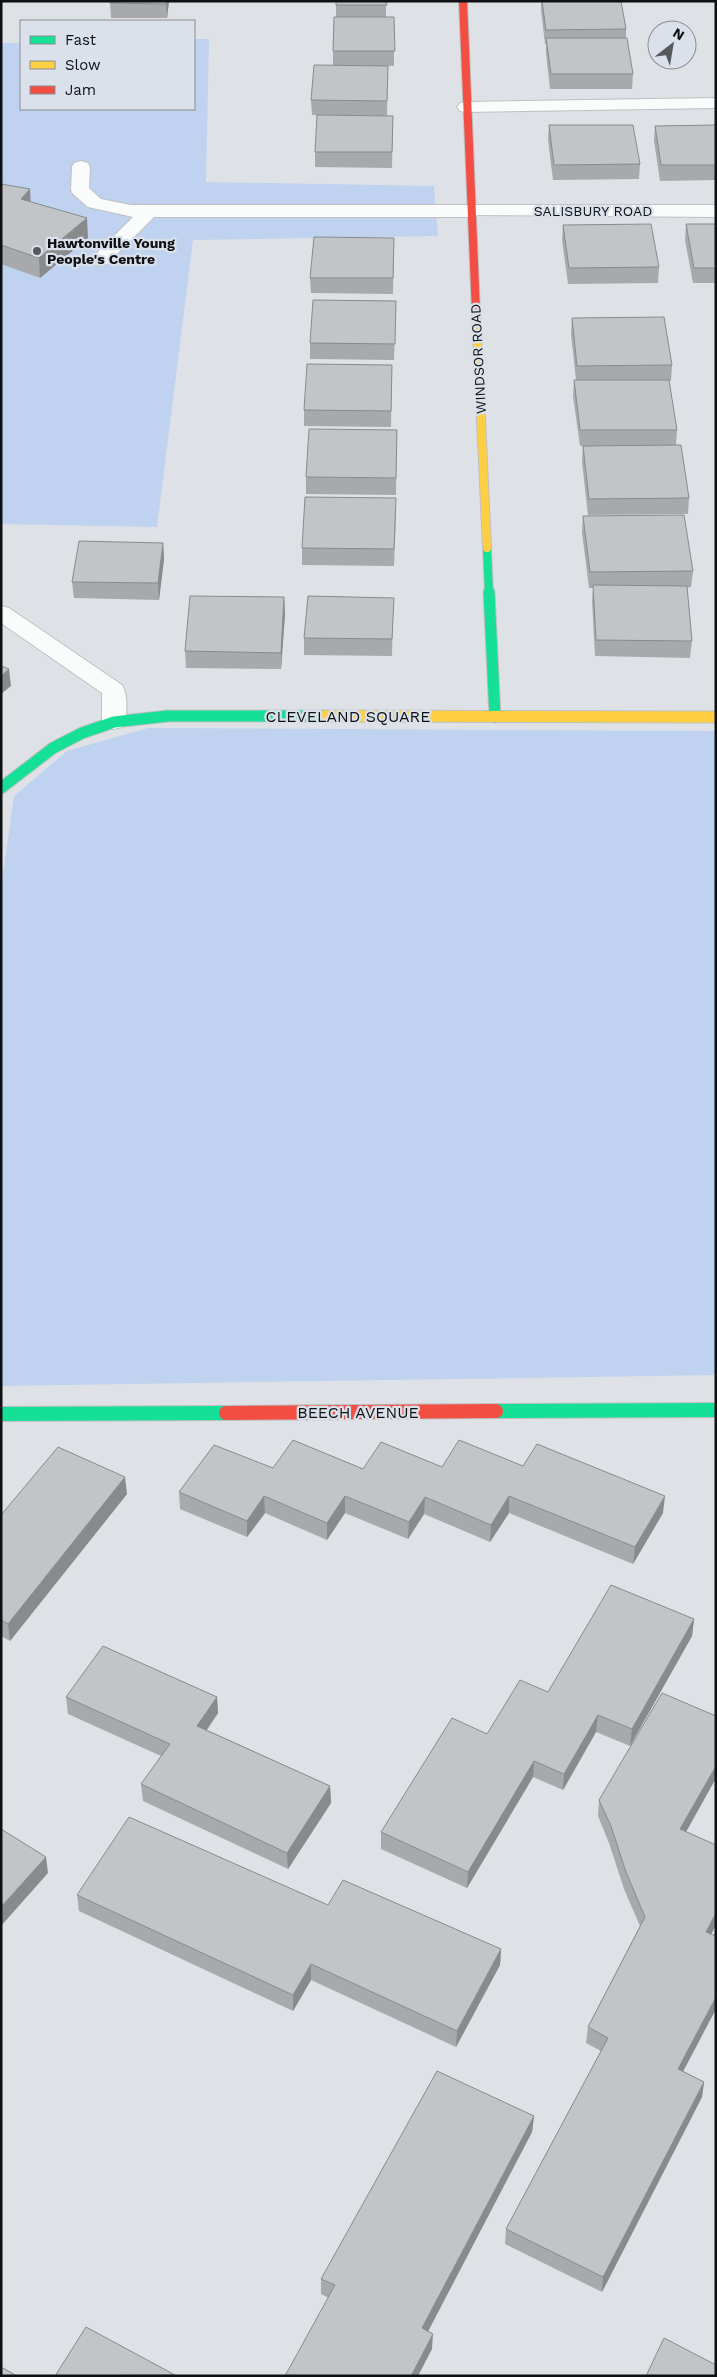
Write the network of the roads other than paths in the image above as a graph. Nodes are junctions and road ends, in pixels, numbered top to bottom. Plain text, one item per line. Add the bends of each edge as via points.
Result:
1 (463, 1) edge
2 (716, 103) edge
3 (466, 107) junction
4 (81, 167) dead end
5 (150, 211) junction
6 (471, 211) junction
7 (716, 211) edge
8 (100, 260) dead end
9 (1, 613) edge
10 (496, 717) junction
11 (716, 717) edge
12 (114, 722) junction
13 (1, 788) edge
14 (716, 1410) edge
15 (1, 1414) edge

1 - 3 street, WINDSOR ROAD
2 - 3 street
3 - 6 street, WINDSOR ROAD
4 - 5 street, SALISBURY ROAD via 80,190 95,203 131,211
5 - 6 street, SALISBURY ROAD
5 - 8 street
6 - 7 street, SALISBURY ROAD
6 - 10 street, WINDSOR ROAD
9 - 12 street via 114,690
10 - 11 street, CLEVELAND SQUARE
10 - 12 street, CLEVELAND SQUARE via 168,716
12 - 13 street, CLEVELAND SQUARE via 69,737 30,762
14 - 15 street, BEECH AVENUE

